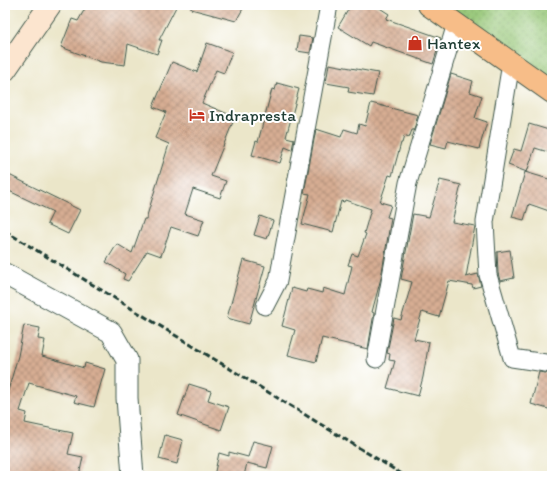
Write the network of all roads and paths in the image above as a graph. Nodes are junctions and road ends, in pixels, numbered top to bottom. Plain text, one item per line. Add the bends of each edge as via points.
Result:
1 (50, 5) edge
2 (329, 5) edge
3 (429, 5) edge
4 (456, 24) junction
5 (511, 63) junction
6 (5, 70) edge
7 (552, 92) edge
8 (5, 274) edge
9 (265, 306) dead end
10 (376, 359) dead end
11 (552, 364) edge
12 (133, 476) edge

1 - 6 main road
2 - 9 street via 278,282
3 - 4 main road
4 - 5 main road
4 - 10 street via 408,183
5 - 7 main road
5 - 11 street via 485,222 488,275 512,358
8 - 12 street via 111,332 127,360

